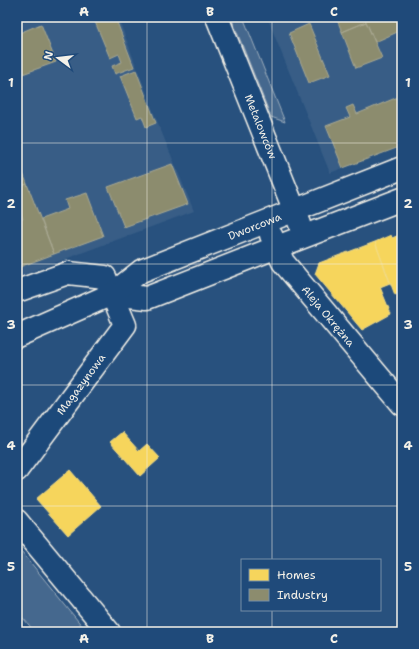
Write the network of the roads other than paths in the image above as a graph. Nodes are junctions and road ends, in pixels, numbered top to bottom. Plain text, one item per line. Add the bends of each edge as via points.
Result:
1 (217, 17) edge
2 (402, 168) edge
3 (402, 199) edge
4 (294, 210) junction
5 (266, 221) junction
6 (306, 236) junction
7 (277, 247) junction
8 (17, 291) edge
9 (112, 294) junction
10 (17, 336) edge
11 (402, 404) edge
12 (17, 470) edge
13 (17, 521) edge
14 (109, 632) edge

1 - 4 street, Metalowców
2 - 4 street, Dworcowa
3 - 6 street
4 - 5 street, Dworcowa
4 - 6 street, Metalowców
5 - 7 street, Aleja Okrężna
5 - 9 street, Dworcowa via 141,271
6 - 7 street
7 - 9 street via 148,298
7 - 11 street, Aleja Okrężna via 283,262
8 - 9 street via 68,273 104,277
9 - 10 street, Dworcowa
9 - 12 street, Magazynowa via 125,325
13 - 14 street

